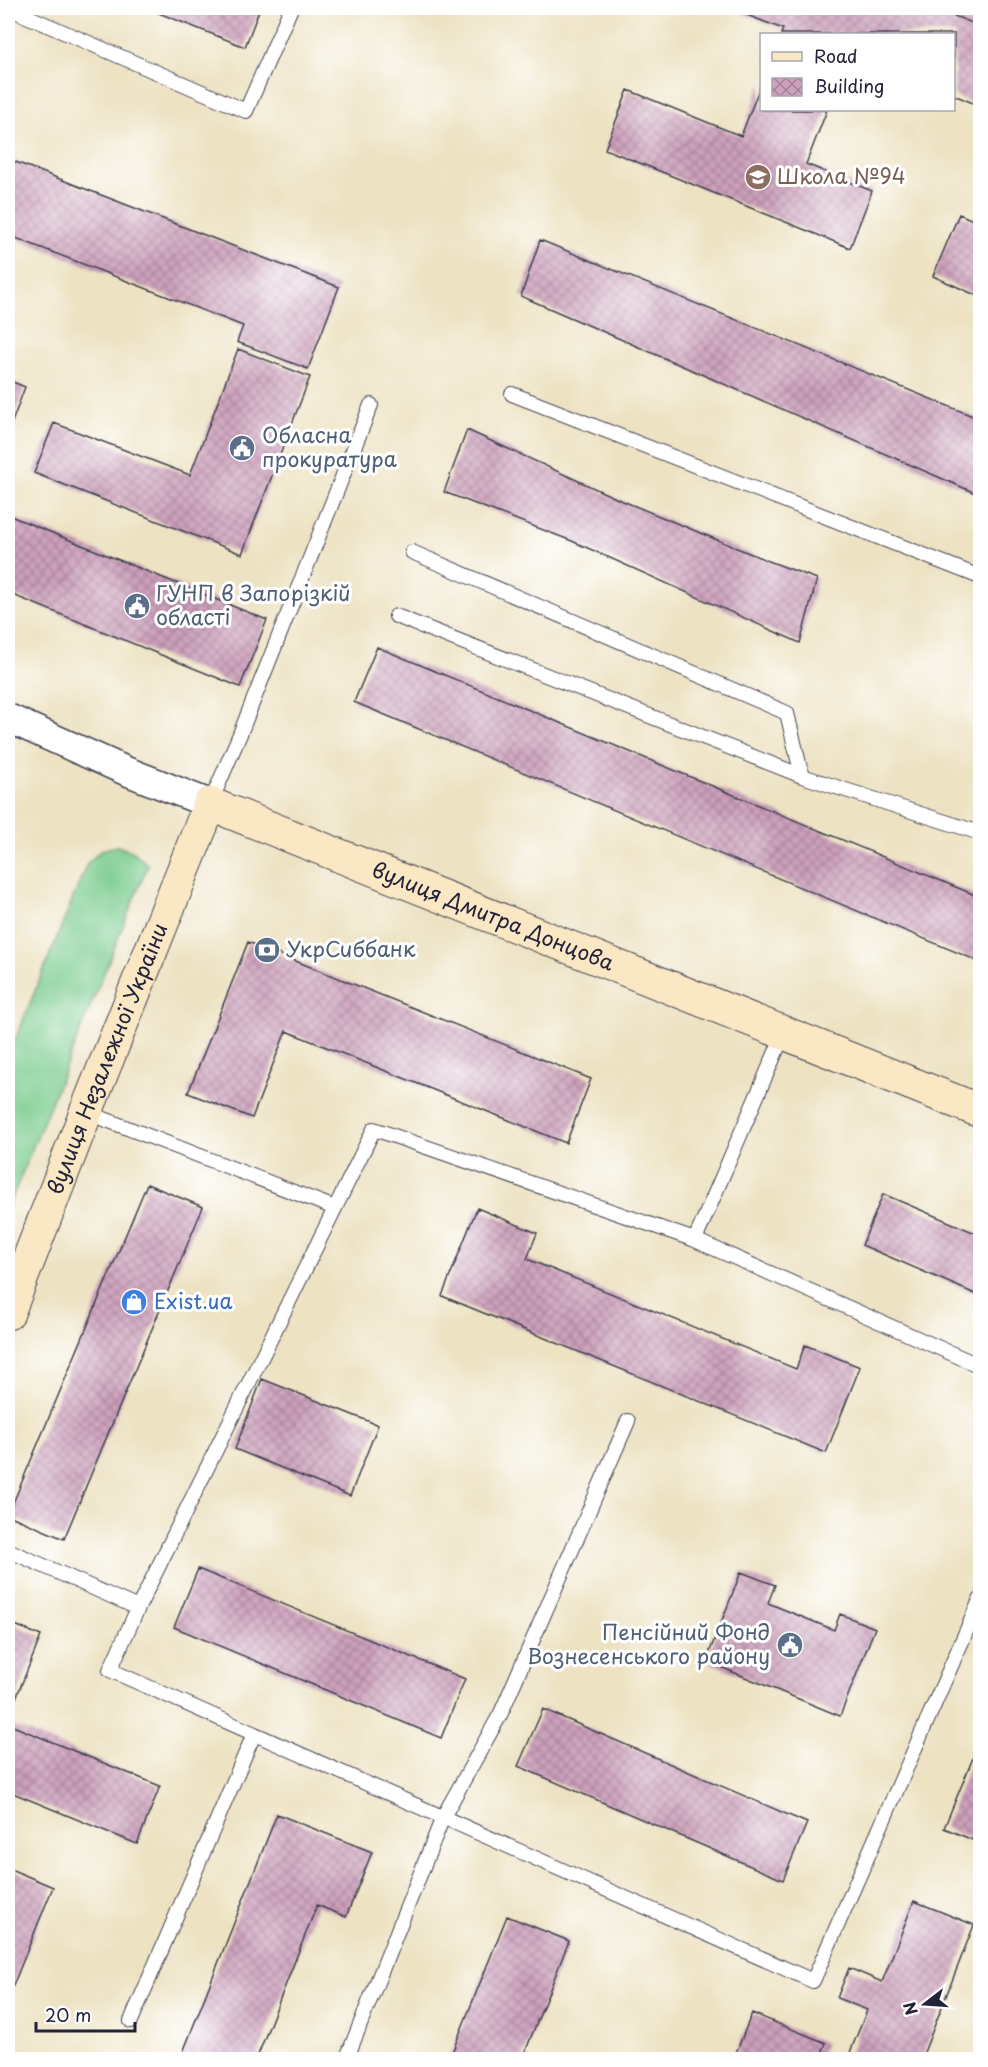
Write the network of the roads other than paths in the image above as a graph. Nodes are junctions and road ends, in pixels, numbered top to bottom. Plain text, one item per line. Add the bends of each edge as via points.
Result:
1 (8, 8) edge
2 (291, 8) edge
3 (512, 394) dead end
4 (371, 405) dead end
5 (412, 552) dead end
6 (981, 577) edge
7 (396, 616) dead end
8 (8, 718) edge
9 (802, 776) junction
10 (210, 804) junction
11 (981, 833) edge
12 (784, 1033) junction
13 (86, 1112) junction
14 (981, 1112) edge
15 (335, 1208) junction
16 (695, 1240) junction
17 (8, 1313) edge
18 (981, 1366) edge
19 (627, 1421) dead end
20 (8, 1550) edge
21 (981, 1600) edge
22 (138, 1608) junction
23 (254, 1734) junction
24 (443, 1817) junction
25 (131, 2021) dead end
26 (346, 2060) edge

1 - 2 lane via 246,111
3 - 6 lane
4 - 10 lane
5 - 9 lane via 787,713
7 - 9 lane
8 - 10 street, вулиця Дмитра Донцова
9 - 11 lane
10 - 12 street, вулиця Дмитра Донцова
10 - 13 street, вулиця Незалежної України
12 - 14 street, вулиця Дмитра Донцова
12 - 16 lane
13 - 15 lane
13 - 17 street, вулиця Незалежної України
15 - 16 lane via 374,1129
15 - 22 lane
16 - 18 lane
19 - 24 lane via 501,1713
20 - 22 lane
21 - 24 lane via 813,1981
22 - 23 lane via 110,1670
23 - 24 lane
23 - 25 lane
24 - 26 lane

